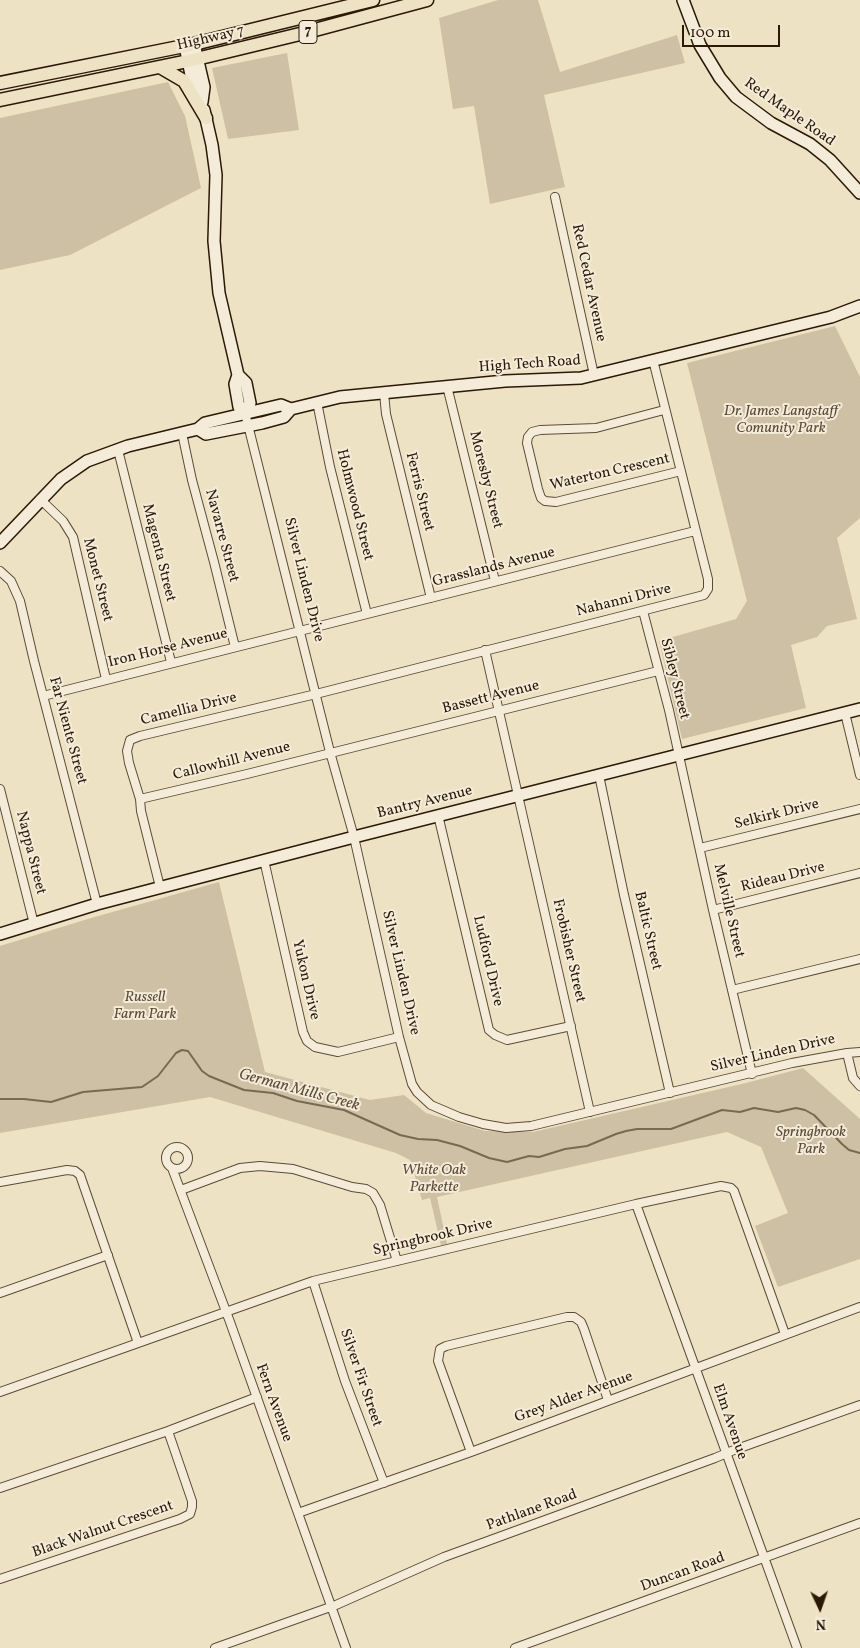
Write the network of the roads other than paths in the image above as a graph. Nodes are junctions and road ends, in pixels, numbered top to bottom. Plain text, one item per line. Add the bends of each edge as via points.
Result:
1 (373, 0) edge
2 (427, 0) edge
3 (683, 0) edge
4 (189, 45) junction
5 (192, 60) junction
6 (160, 67) junction
7 (0, 83) edge
8 (0, 100) edge
9 (206, 118) junction
10 (860, 192) edge
11 (555, 197) dead end
12 (858, 304) edge
13 (652, 360) junction
14 (594, 375) junction
15 (448, 386) junction
16 (384, 393) junction
17 (317, 402) junction
18 (291, 409) junction
19 (664, 410) junction
20 (245, 413) junction
21 (249, 425) junction
22 (198, 429) junction
23 (182, 433) junction
24 (118, 450) junction
25 (681, 471) junction
26 (40, 499) junction
27 (695, 531) junction
28 (0, 543) edge
29 (0, 571) edge
30 (495, 581) junction
31 (431, 598) junction
32 (643, 612) junction
33 (367, 614) junction
34 (300, 631) junction
35 (234, 647) junction
36 (485, 650) junction
37 (171, 662) junction
38 (658, 671) junction
39 (106, 679) junction
40 (316, 694) junction
41 (43, 696) junction
42 (860, 709) edge
43 (498, 710) junction
44 (845, 713) junction
45 (330, 752) junction
46 (678, 754) junction
47 (599, 775) junction
48 (860, 775) edge
49 (0, 790) edge
50 (518, 796) junction
51 (140, 799) junction
52 (860, 809) edge
53 (438, 815) junction
54 (354, 837) junction
55 (700, 848) junction
56 (264, 860) junction
57 (860, 873) edge
58 (160, 887) junction
59 (97, 904) junction
60 (713, 910) junction
61 (34, 924) junction
62 (0, 934) edge
63 (860, 959) edge
64 (732, 990) junction
65 (571, 1026) junction
66 (398, 1037) junction
67 (860, 1052) edge
68 (847, 1053) junction
69 (752, 1074) junction
70 (860, 1086) edge
71 (670, 1093) junction
72 (590, 1112) junction
73 (172, 1168) dead end
74 (0, 1182) edge
75 (181, 1190) junction
76 (636, 1204) junction
77 (108, 1255) junction
78 (397, 1261) junction
79 (313, 1281) junction
80 (0, 1293) edge
81 (860, 1307) edge
82 (226, 1312) junction
83 (786, 1334) junction
84 (138, 1343) junction
85 (696, 1369) junction
86 (0, 1392) edge
87 (256, 1397) junction
88 (608, 1400) junction
89 (860, 1405) edge
90 (168, 1431) junction
91 (471, 1452) junction
92 (725, 1453) junction
93 (384, 1483) junction
94 (0, 1488) edge
95 (298, 1513) junction
96 (860, 1523) edge
97 (764, 1558) junction
98 (0, 1580) edge
99 (330, 1606) junction
100 (215, 1648) edge
101 (346, 1648) edge
102 (515, 1648) edge
103 (797, 1648) edge

1 - 4 main road, Highway 7 / 7
2 - 5 main road, Highway 7 / 7
3 - 10 street, Red Maple Road via 700,45 736,98 771,123 810,144
4 - 5 street, Silver Linden Drive
4 - 7 main road, Highway 7 / 7
5 - 6 main road, Highway 7 / 7
5 - 9 street, Silver Linden Drive via 194,89
6 - 8 main road, Highway 7 / 7
6 - 9 main road via 184,81
9 - 20 street, Silver Linden Drive via 216,175 214,241 219,294 238,375 235,384 239,407
11 - 14 street, Red Cedar Avenue
12 - 13 street, High Tech Road via 832,317
13 - 14 street, High Tech Road
13 - 19 street, Nahanni Drive
14 - 15 street, High Tech Road
15 - 16 street, High Tech Road
15 - 30 street, Moresby Street
16 - 17 street, High Tech Road
16 - 31 street, Ferris Street via 386,414
17 - 18 street, High Tech Road
17 - 33 street, Holmwood Street
18 - 20 street, High Tech Road via 281,405
18 - 21 street, High Tech Road via 284,417
19 - 25 street, Nahanni Drive
19 - 25 street, Waterton Crescent via 596,428 532,432 527,443 538,489 545,501 556,502
20 - 21 street, Silver Linden Drive
20 - 22 street, High Tech Road via 204,423
21 - 22 street, High Tech Road via 206,434
21 - 34 street, Silver Linden Drive
22 - 23 street, High Tech Road
23 - 24 street, High Tech Road
23 - 35 street, Navarre Street
24 - 26 street, High Tech Road via 87,461
24 - 37 street, Magenta Street
25 - 27 street, Nahanni Drive
26 - 28 street, High Tech Road
26 - 39 street, Monet Street via 63,521 73,537
27 - 30 street, Grasslands Avenue
27 - 32 street, Nahanni Drive via 708,589 704,595
29 - 41 street, Far Niente Street via 11,582 20,601
30 - 31 street, Grasslands Avenue
31 - 33 street, Grasslands Avenue
32 - 36 street, Nahanni Drive
32 - 38 street, Sibley Street
33 - 34 street, Grasslands Avenue
34 - 35 street, Iron Horse Avenue
34 - 40 street, Silver Linden Drive
35 - 37 street, Iron Horse Avenue
36 - 40 street, Nahanni Drive
36 - 43 street, Frobisher Street
37 - 39 street, Iron Horse Avenue
38 - 43 street, Bassett Avenue
38 - 46 street, Sibley Street
39 - 41 street, Iron Horse Avenue
40 - 45 street, Silver Linden Drive
40 - 51 street, Camellia Drive via 130,740 127,756
41 - 59 street, Far Niente Street
42 - 44 street, Bantry Avenue
43 - 45 street, Bassett Avenue
43 - 50 street, Frobisher Street
44 - 46 street, Bantry Avenue
44 - 48 street
45 - 51 street, Callowhill Avenue
45 - 54 street, Silver Linden Drive
46 - 47 street, Bantry Avenue
46 - 55 street, Melville Street
47 - 50 street, Bantry Avenue
47 - 71 street, Baltic Street
49 - 61 street, Nappa Street
50 - 53 street, Bantry Avenue
50 - 65 street, Frobisher Street
51 - 58 street, Camellia Drive
52 - 55 street, Selkirk Drive
53 - 54 street, Bantry Avenue
53 - 65 street, Ludford Drive via 490,1030 508,1040
54 - 56 street, Bantry Avenue
54 - 66 street, Silver Linden Drive
55 - 60 street, Melville Street
56 - 58 street, Bantry Avenue
56 - 66 street, Yukon Drive via 303,1032 308,1041 316,1047 338,1052
57 - 60 street, Rideau Drive
58 - 59 street, Bantry Avenue
59 - 61 street, Bantry Avenue
60 - 64 street, Melville Street
61 - 62 street, Bantry Avenue
63 - 64 street
64 - 69 street, Melville Street
65 - 72 street, Frobisher Street
66 - 72 street, Silver Linden Drive via 412,1084 440,1110 506,1128 531,1126
67 - 68 street, Silver Linden Drive
68 - 69 street, Silver Linden Drive
68 - 70 street via 853,1078
69 - 71 street, Silver Linden Drive
71 - 72 street, Silver Linden Drive
73 - 75 street, Fern Avenue
74 - 77 street via 75,1171 80,1175
75 - 78 street via 240,1168 260,1166 293,1169 366,1189 373,1193 380,1205
75 - 82 street, Fern Avenue
76 - 78 street, Springbrook Drive
76 - 83 street, Springbrook Drive via 716,1187 731,1188
76 - 85 street, Elm Avenue
77 - 80 street
77 - 84 street
78 - 79 street, Springbrook Drive
79 - 82 street, Springbrook Drive
79 - 93 street, Silver Fir Street via 345,1381
81 - 83 street, Grey Alder Avenue
82 - 84 street, Springbrook Drive
82 - 87 street, Fern Avenue
83 - 85 street, Grey Alder Avenue
84 - 86 street, Springbrook Drive
85 - 88 street, Grey Alder Avenue
85 - 92 street, Elm Avenue
87 - 90 street
87 - 95 street, Fern Avenue
88 - 91 street, Grey Alder Avenue
88 - 91 street via 584,1329 574,1317 446,1346 440,1349 438,1361
89 - 92 street, Pathlane Road
90 - 94 street
90 - 98 street, Black Walnut Crescent via 192,1501 190,1514
91 - 93 street, Grey Alder Avenue
92 - 97 street, Elm Avenue
92 - 99 street, Pathlane Road via 444,1558
93 - 95 street, Grey Alder Avenue
95 - 99 street, Fern Avenue
96 - 97 street, Duncan Road
97 - 102 street, Duncan Road
97 - 103 street, Elm Avenue
99 - 100 street, Pathlane Road
99 - 101 street, Fern Avenue

